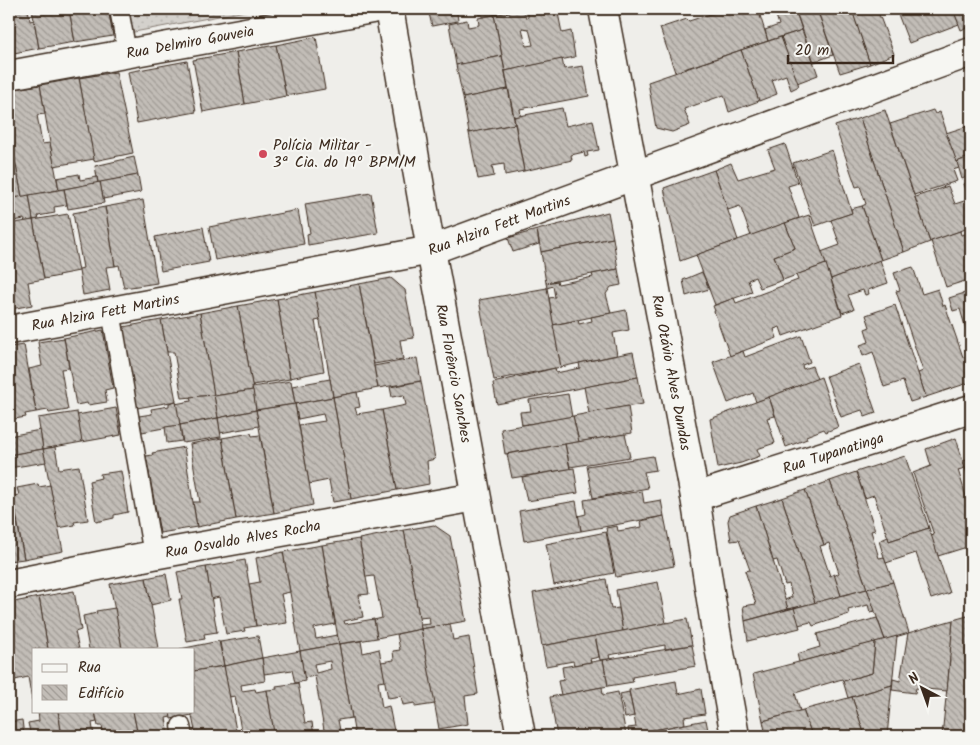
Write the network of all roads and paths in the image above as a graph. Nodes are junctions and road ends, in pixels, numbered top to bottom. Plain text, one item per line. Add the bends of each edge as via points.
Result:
1 (118, 9) edge
2 (372, 9) edge
3 (389, 9) edge
4 (603, 9) edge
5 (971, 52) edge
6 (127, 53) junction
7 (9, 75) edge
8 (635, 176) junction
9 (430, 250) junction
10 (111, 311) junction
11 (9, 330) edge
12 (971, 410) edge
13 (476, 497) junction
14 (695, 497) junction
15 (153, 556) junction
16 (9, 584) edge
17 (516, 736) edge
18 (735, 736) edge

1 - 6 lane
2 - 6 street, Rua Delmiro Gouveia
3 - 9 street, Rua Florêncio Sanches
4 - 8 street, Rua Otávio Alves Dundas
5 - 8 street, Rua Alzira Fett Martins
6 - 7 street, Rua Delmiro Gouveia
8 - 9 street, Rua Alzira Fett Martins
8 - 14 street, Rua Otávio Alves Dundas
9 - 10 street, Rua Alzira Fett Martins
9 - 13 street, Rua Florêncio Sanches
10 - 11 street, Rua Alzira Fett Martins
10 - 15 lane
12 - 14 street, Rua Tupanatinga
13 - 15 street, Rua Osvaldo Alves Rocha
13 - 17 street, Rua Florêncio Sanches
14 - 18 street, Rua Otávio Alves Dundas
15 - 16 street, Rua Osvaldo Alves Rocha

